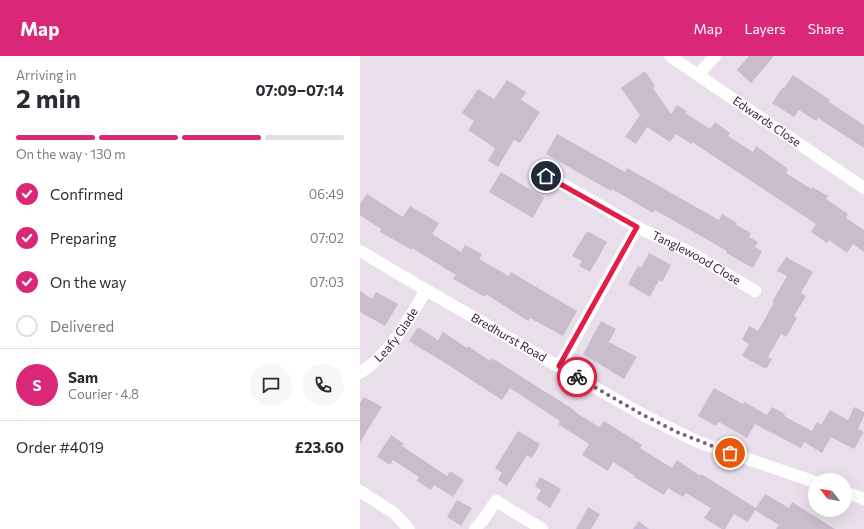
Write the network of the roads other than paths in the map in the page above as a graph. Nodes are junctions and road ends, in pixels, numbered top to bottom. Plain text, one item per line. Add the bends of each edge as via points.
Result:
1 (670, 56) edge
2 (715, 56) edge
3 (698, 75) junction
4 (546, 176) dead end
5 (864, 188) edge
6 (637, 227) junction
7 (360, 251) edge
8 (426, 290) junction
9 (755, 291) dead end
10 (559, 366) junction
11 (360, 373) edge
12 (808, 480) edge
13 (360, 491) edge
14 (852, 495) edge
15 (864, 499) edge
16 (410, 529) edge
17 (475, 529) edge
18 (542, 529) edge

1 - 3 street, Edwards Close
2 - 3 street
3 - 5 street, Edwards Close
4 - 6 street, Tanglewood Close
6 - 9 street, Tanglewood Close via 693,254
6 - 10 street, Tanglewood Close
7 - 8 street, Bredhurst Road
8 - 10 street, Bredhurst Road
8 - 11 street, Leafy Glade via 394,342
10 - 12 street, Bredhurst Road via 677,432
13 - 16 street via 394,513
14 - 15 street
17 - 18 street via 496,501

